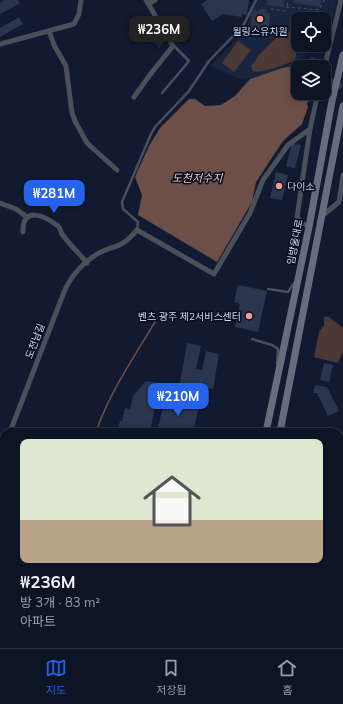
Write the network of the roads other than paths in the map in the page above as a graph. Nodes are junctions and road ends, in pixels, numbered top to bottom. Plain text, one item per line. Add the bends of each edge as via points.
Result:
1 (81, 0) edge
2 (154, 0) edge
3 (256, 0) edge
4 (341, 0) edge
5 (147, 2) edge
6 (50, 31) junction
7 (0, 44) edge
8 (173, 46) junction
9 (343, 55) edge
10 (326, 60) edge
11 (162, 93) dead end
12 (134, 97) dead end
13 (316, 100) edge
14 (343, 106) edge
15 (341, 125) edge
16 (310, 129) junction
17 (117, 170) dead end
18 (343, 175) edge
19 (342, 182) edge
20 (0, 203) edge
21 (27, 216) junction
22 (322, 216) junction
23 (308, 227) junction
24 (137, 230) junction
25 (23, 232) dead end
26 (87, 263) junction
27 (300, 270) junction
28 (268, 289) dead end
29 (252, 339) dead end
30 (278, 372) junction
31 (12, 428) edge
32 (267, 428) edge
33 (281, 428) edge

1 - 6 street via 80,14 74,24
2 - 5 street
3 - 24 lane via 243,26 209,61 190,91 155,127 122,202 123,209 138,222
4 - 10 street
5 - 8 street
6 - 7 street
6 - 17 street via 54,46 66,66 75,121 87,143
8 - 11 lane via 189,61
8 - 12 street
9 - 23 main road, 임방울대로
13 - 16 street
14 - 15 main road
15 - 22 main road
16 - 23 street via 297,217
16 - 24 street via 288,145 263,180 250,213 214,274
18 - 19 street
19 - 22 street via 339,202
20 - 21 street
21 - 25 street
21 - 26 street via 37,215 58,226 62,235
22 - 33 main road
23 - 27 main road, 임방울대로
24 - 26 street, 도천남길 via 122,246 102,252
26 - 31 street, 도천남길 via 74,274 64,292
27 - 28 lane via 288,292
27 - 30 main road, 임방울대로
29 - 30 lane via 278,349
30 - 32 main road, 임방울대로

